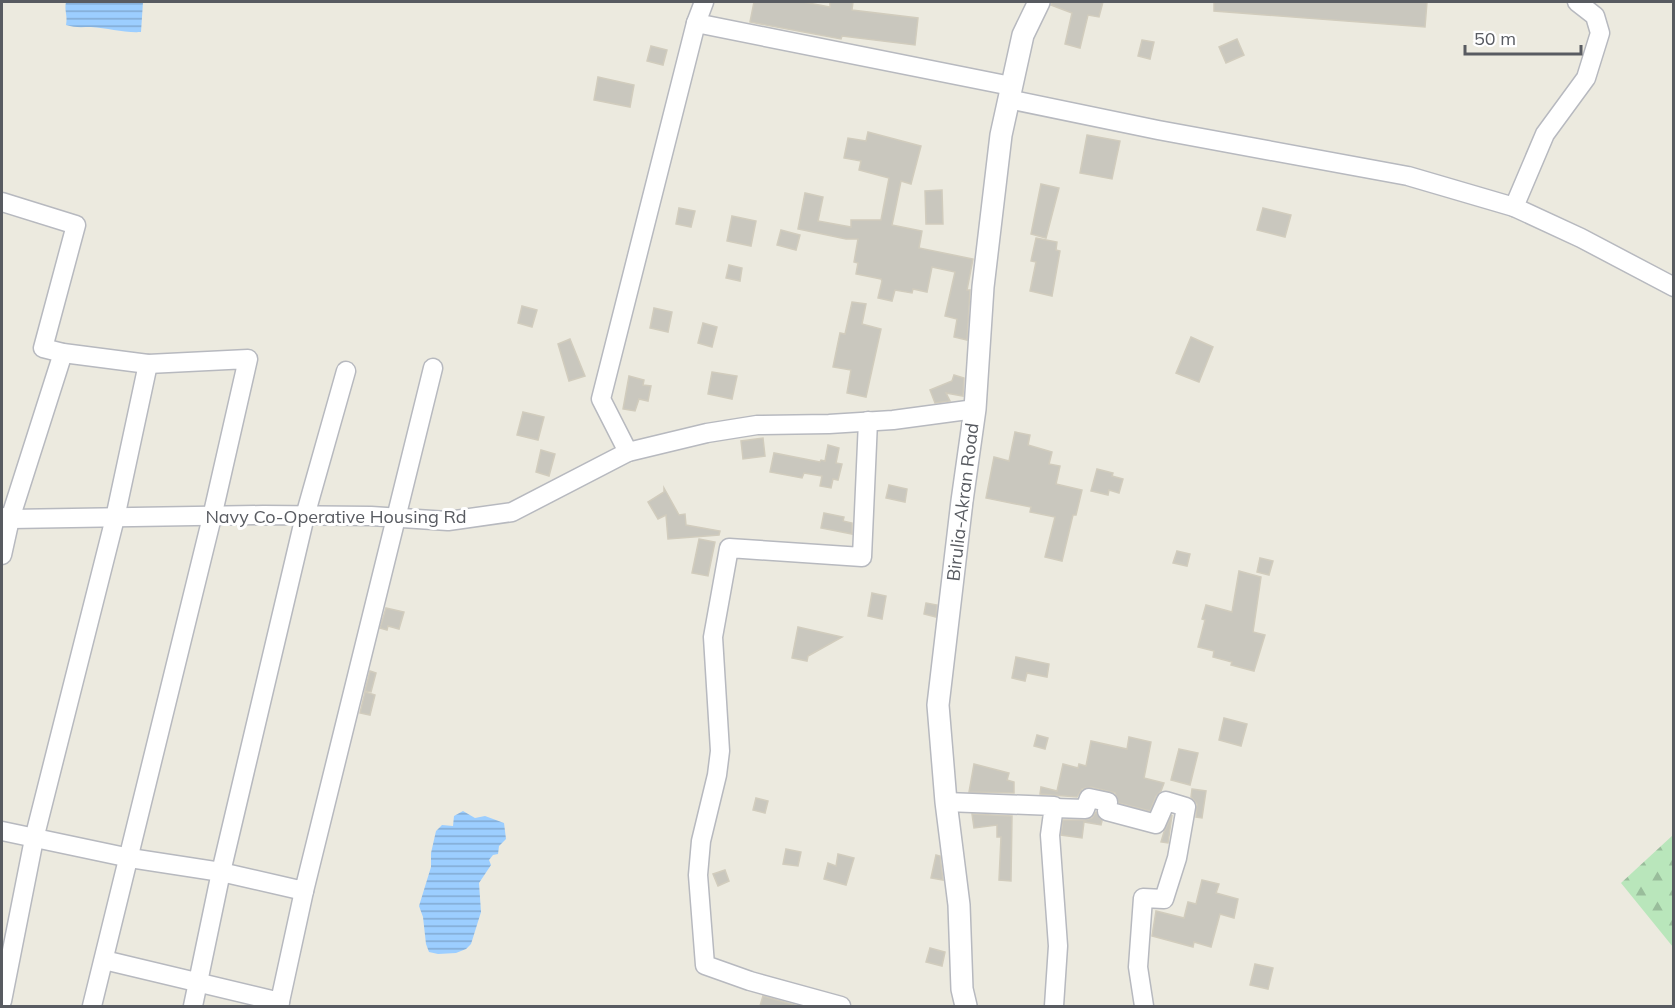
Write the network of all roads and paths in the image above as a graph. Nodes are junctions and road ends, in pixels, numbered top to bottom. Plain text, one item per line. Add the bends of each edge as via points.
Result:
1 (704, 2) edge
2 (1039, 2) edge
3 (1577, 2) edge
4 (696, 22) junction
5 (1010, 93) junction
6 (2, 202) edge
7 (1514, 207) junction
8 (1674, 287) edge
9 (63, 353) junction
10 (148, 364) junction
11 (434, 368) dead end
12 (346, 371) dead end
13 (975, 409) junction
14 (868, 422) junction
15 (628, 452) junction
16 (305, 516) junction
17 (212, 517) junction
18 (6, 518) edge
19 (115, 518) junction
20 (397, 518) junction
21 (2, 555) edge
22 (946, 802) junction
23 (1053, 808) junction
24 (2, 831) edge
25 (34, 839) junction
26 (130, 858) junction
27 (221, 872) junction
28 (304, 891) junction
29 (104, 960) junction
30 (198, 983) junction
31 (2, 1002) edge
32 (279, 1004) edge
33 (19, 1006) edge
34 (92, 1006) edge
35 (193, 1006) edge
36 (841, 1006) edge
37 (966, 1006) edge
38 (1054, 1006) edge
39 (1144, 1006) edge

1 - 4 street
2 - 5 street, Birulia-Akran Road via 1023,35
3 - 7 street via 1595,16 1600,33 1586,78 1545,134
4 - 5 street
4 - 15 street via 601,399
5 - 7 street via 1158,130 1408,176
5 - 13 street, Birulia-Akran Road via 1001,135 983,287
6 - 9 street via 76,225 43,348
7 - 8 street
9 - 10 street
9 - 18 street
10 - 17 street via 248,359
10 - 19 street
11 - 20 street
12 - 16 street
13 - 14 street, Navy Co-Operative Housing Rd
13 - 22 street, Birulia-Akran Road via 938,705
14 - 15 street, Navy Co-Operative Housing Rd via 757,424
14 - 36 street via 862,557 729,548 713,638 720,751 698,875 705,965
15 - 20 street, Navy Co-Operative Housing Rd via 512,512 448,521
16 - 17 street, Navy Co-Operative Housing Rd
16 - 20 street, Navy Co-Operative Housing Rd
16 - 27 street
17 - 19 street, Navy Co-Operative Housing Rd
17 - 26 street
18 - 19 street, Navy Co-Operative Housing Rd
18 - 21 street
19 - 25 street
20 - 28 street
22 - 23 street
22 - 37 street, Birulia-Akran Road
23 - 38 street via 1050,834 1058,946
23 - 39 street via 1085,809 1089,798 1108,802 1107,811 1156,824 1166,801 1186,807 1177,858 1164,899 1143,898 1138,967
24 - 25 street
25 - 26 street
25 - 31 street
26 - 27 street
26 - 29 street
27 - 28 street
27 - 30 street
28 - 32 street
29 - 30 street
29 - 34 street
30 - 32 street
30 - 35 street
31 - 33 street

